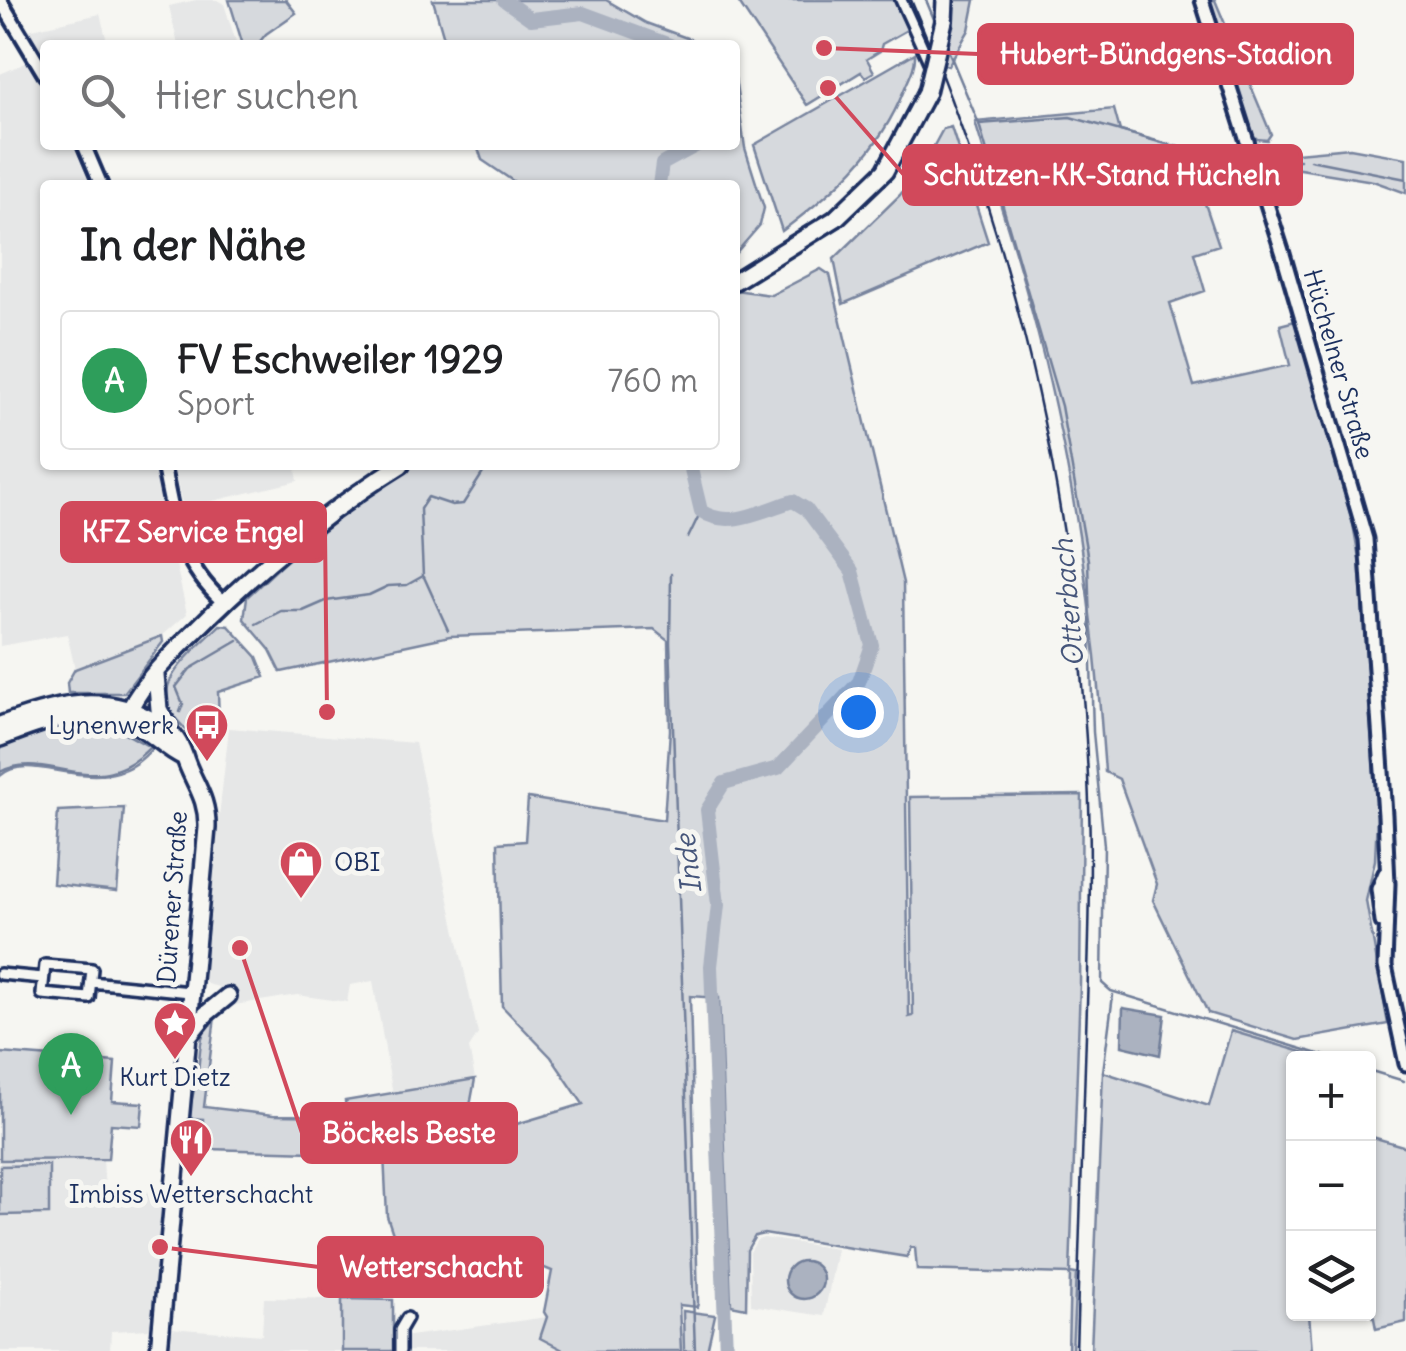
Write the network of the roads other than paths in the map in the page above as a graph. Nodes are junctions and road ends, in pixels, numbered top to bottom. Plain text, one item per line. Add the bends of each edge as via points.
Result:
1 (901, 0) edge
2 (945, 0) edge
3 (1202, 0) edge
4 (1, 4) edge
5 (40, 67) edge
6 (932, 69) dead end
7 (86, 150) edge
8 (99, 180) edge
9 (740, 278) edge
10 (164, 470) edge
11 (393, 470) edge
12 (223, 602) junction
13 (156, 675) junction
14 (131, 716) junction
15 (0, 725) edge
16 (171, 732) junction
17 (0, 738) edge
18 (184, 756) junction
19 (0, 974) edge
20 (43, 978) junction
21 (90, 982) junction
22 (190, 992) junction
23 (228, 996) dead end
24 (186, 1038) junction
25 (1406, 1064) edge
26 (407, 1318) dead end
27 (159, 1351) edge
28 (400, 1351) edge

1 - 6 street
2 - 9 main road, bridge via 927,92 885,171 835,219
3 - 25 street, Hüchelner Straße via 1366,539 1388,905 1385,966
4 - 5 street
7 - 8 street
10 - 12 street via 183,550
11 - 12 main road via 320,518
12 - 13 main road
13 - 14 main road
13 - 16 main road, Dürener Straße via 160,712
14 - 15 main road via 104,703 70,702
14 - 16 main road
14 - 17 main road via 72,714
14 - 18 main road
16 - 18 main road, Dürener Straße
18 - 22 main road, Dürener Straße via 207,816
19 - 20 street
20 - 21 street via 44,964 92,969
20 - 21 street via 42,994 89,998
21 - 22 street
22 - 24 main road, Dürener Straße
23 - 24 main road
24 - 27 main road, Dürener Straße
26 - 28 street

